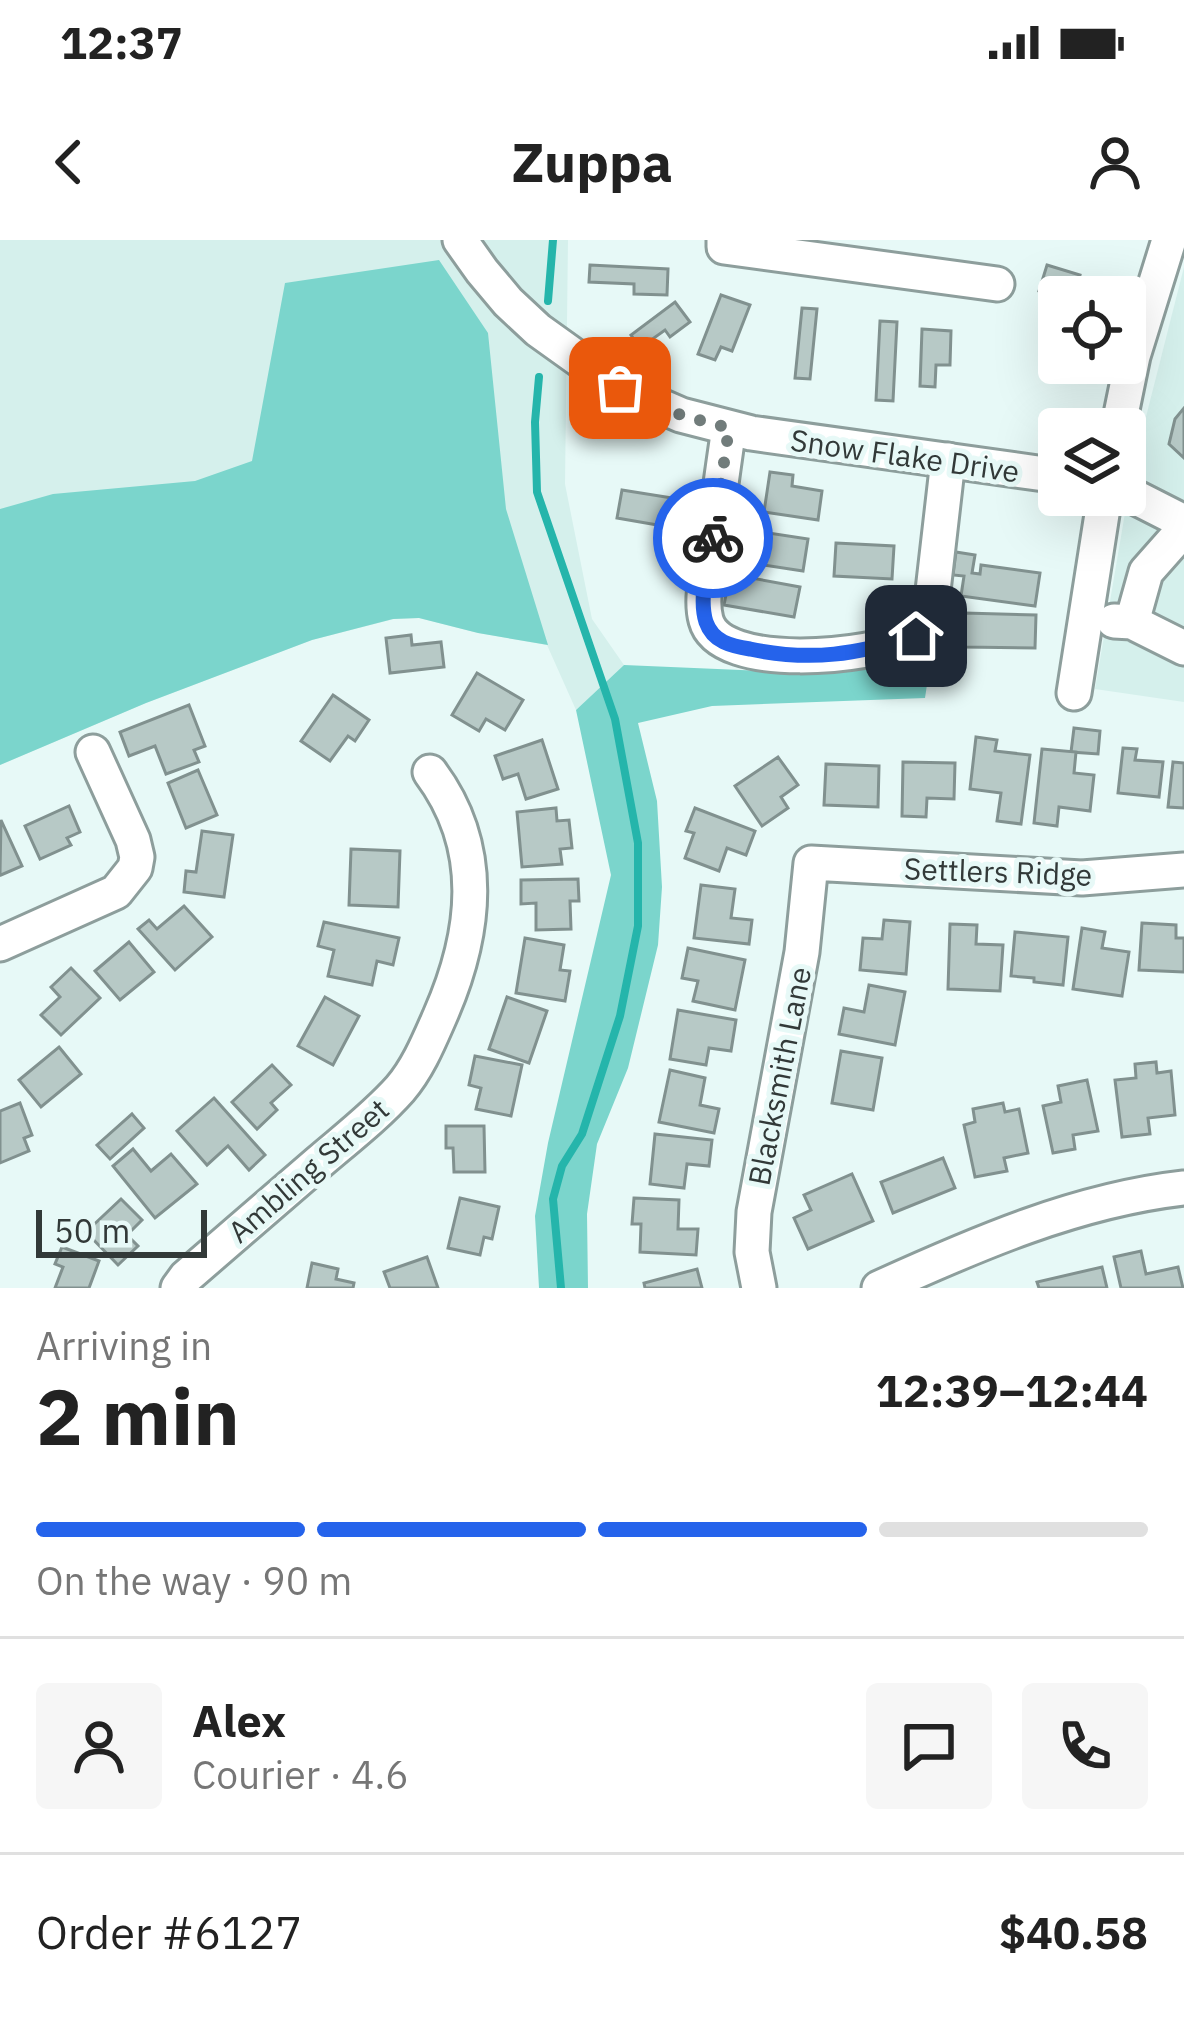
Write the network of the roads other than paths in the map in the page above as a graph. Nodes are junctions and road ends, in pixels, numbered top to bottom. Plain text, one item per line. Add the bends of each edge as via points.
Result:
1 (460, 240) edge
2 (1172, 240) edge
3 (724, 243) edge
4 (1184, 248) edge
5 (997, 284) dead end
6 (1122, 408) edge
7 (729, 428) junction
8 (948, 460) junction
9 (1038, 473) edge
10 (1146, 504) edge
11 (1102, 516) edge
12 (1184, 525) edge
13 (1086, 618) junction
14 (1132, 622) junction
15 (1179, 636) edge
16 (1074, 693) dead end
17 (93, 752) dead end
18 (430, 772) dead end
19 (811, 863) joint
20 (1184, 870) edge
21 (0, 944) edge
22 (1184, 1188) edge
23 (178, 1288) edge
24 (758, 1288) edge
25 (879, 1288) edge

1 - 7 street, Snow Flake Drive via 538,330 620,388
2 - 4 street
2 - 6 street
3 - 5 street
7 - 8 street, Snow Flake Drive
7 - 8 street via 707,626 723,644 782,656 827,657 916,636 930,617
8 - 9 street, Snow Flake Drive
10 - 12 street
11 - 13 street
12 - 14 street via 1146,572
13 - 14 street
13 - 16 street
14 - 15 street
17 - 21 street via 133,840 135,868 116,892
18 - 23 street, Ambling Street via 449,799 468,860 469,921 425,1049 371,1118
19 - 20 street, Settlers Ridge via 1082,878
19 - 24 street, Blacksmith Lane via 754,1212
22 - 25 street via 1048,1219

